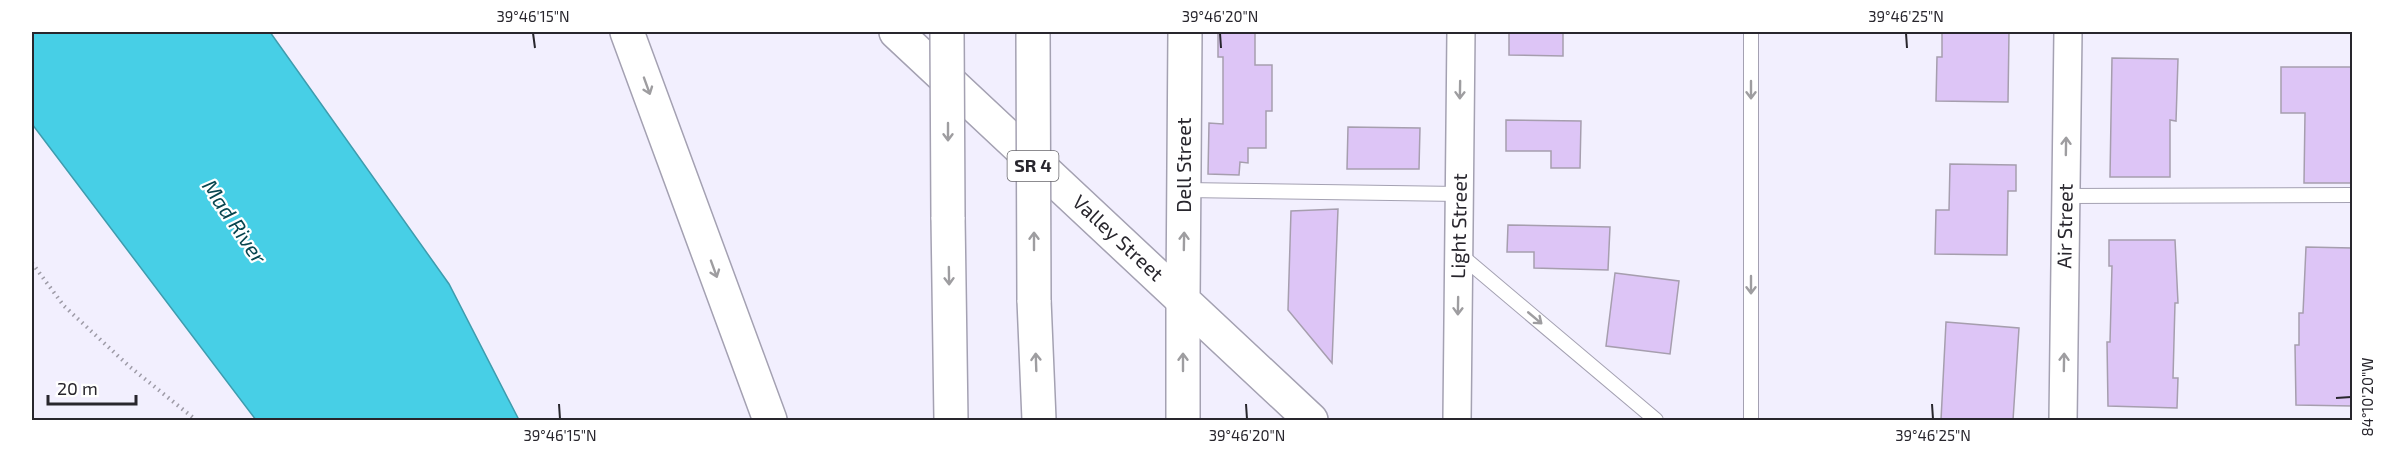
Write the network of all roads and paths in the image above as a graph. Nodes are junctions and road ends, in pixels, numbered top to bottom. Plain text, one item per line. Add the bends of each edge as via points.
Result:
1 (627, 32) edge
2 (897, 32) edge
3 (947, 32) edge
4 (1033, 32) edge
5 (1185, 32) edge
6 (1461, 32) edge
7 (1751, 32) edge
8 (2068, 32) edge
9 (1185, 190) junction
10 (1459, 194) junction
11 (2352, 195) edge
12 (2066, 196) junction
13 (1458, 253) junction
14 (32, 263) edge
15 (1183, 299) junction
16 (196, 420) edge
17 (770, 420) edge
18 (951, 420) edge
19 (1039, 420) edge
20 (1183, 420) edge
21 (1311, 420) edge
22 (1456, 420) edge
23 (1656, 420) edge
24 (1751, 420) edge
25 (2063, 420) edge

1 -> 17 main road
2 - 15 main road, Valley Street
3 -> 18 main road, bridge
19 -> 4 main road, SR 4, bridge via 1034,300
5 - 9 main road, Dell Street
6 -> 10 street, Light Street
7 -> 24 lane
12 -> 8 street, Air Street
9 - 10 lane
15 -> 9 main road, Dell Street
10 - 13 street, Light Street
11 - 12 lane
25 -> 12 street, Air Street
13 -> 22 street, Light Street
13 -> 23 lane
14 - 16 path via 64,306 130,367
20 -> 15 main road, Dell Street
15 - 21 main road, Valley Street

